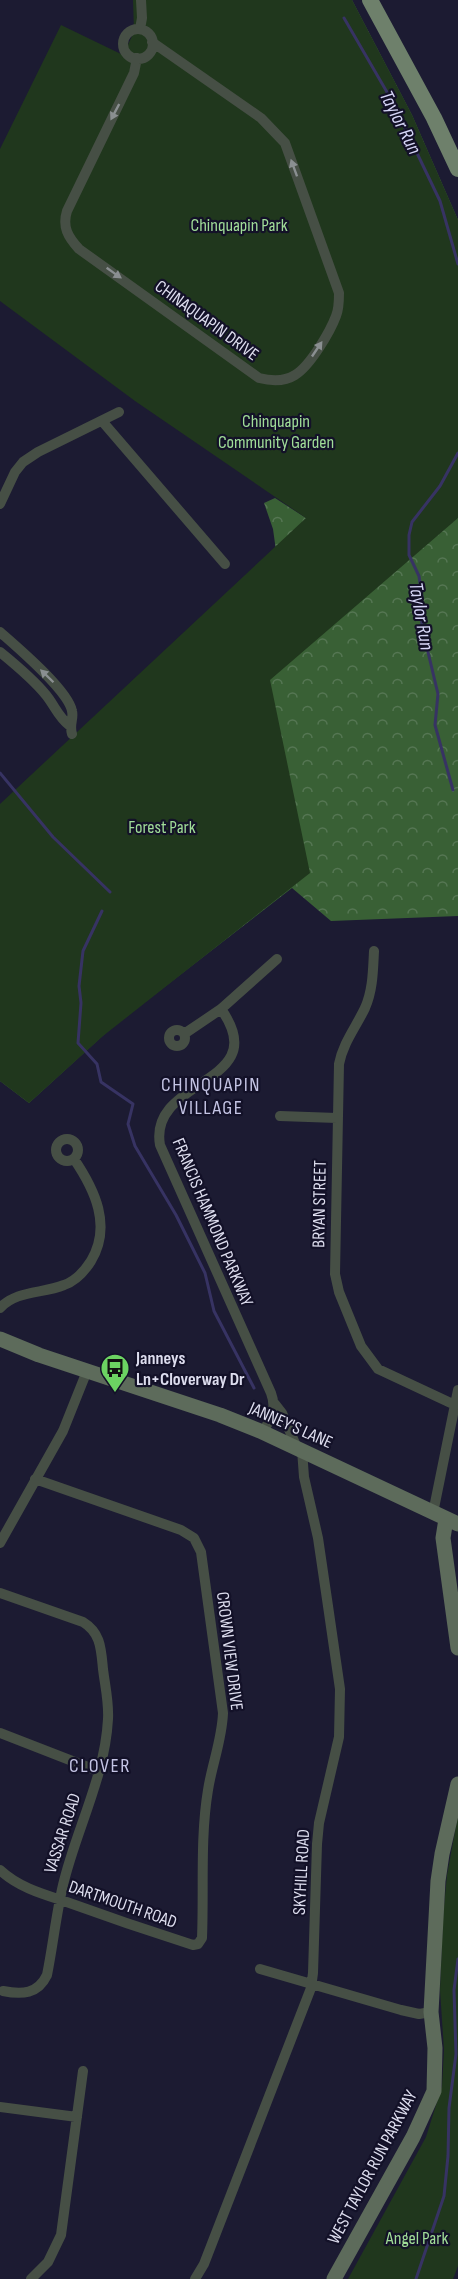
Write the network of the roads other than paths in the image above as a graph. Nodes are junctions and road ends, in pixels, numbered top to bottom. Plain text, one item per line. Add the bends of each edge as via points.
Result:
1 (141, 0) edge
2 (370, 0) edge
3 (140, 29) junction
4 (152, 42) junction
5 (137, 58) junction
6 (458, 169) edge
7 (118, 412) dead end
8 (102, 421) junction
9 (0, 504) edge
10 (225, 564) dead end
11 (0, 632) edge
12 (0, 652) edge
13 (374, 951) dead end
14 (277, 958) dead end
15 (220, 1009) junction
16 (184, 1034) dead end
17 (279, 1116) dead end
18 (337, 1118) junction
19 (74, 1159) dead end
20 (0, 1308) edge
21 (0, 1339) edge
22 (87, 1371) junction
23 (458, 1390) edge
24 (275, 1404) junction
25 (455, 1405) junction
26 (263, 1432) junction
27 (299, 1449) junction
28 (35, 1479) junction
29 (446, 1519) edge
30 (0, 1543) edge
31 (0, 1593) edge
32 (458, 1648) edge
33 (0, 1733) edge
34 (98, 1771) junction
35 (458, 1784) edge
36 (0, 1870) edge
37 (60, 1900) junction
38 (202, 1938) joint
39 (260, 1969) dead end
40 (312, 1984) junction
41 (3, 1990) dead end
42 (431, 2012) junction
43 (83, 2071) dead end
44 (0, 2107) edge
45 (77, 2117) junction
46 (31, 2279) edge
47 (195, 2279) edge
48 (334, 2279) edge

1 - 3 street
2 - 6 main road
3 - 4 street, CHINAQUAPIN DRIVE
3 - 5 street via 131,31 123,42 125,51
4 - 5 street, CHINAQUAPIN DRIVE via 148,54
5 -> 4 street, CHINAQUAPIN DRIVE via 134,73 70,203 65,218 67,234 79,249 259,378 272,381 294,376 303,369 336,317 339,293 285,142 261,118
7 - 8 street
8 - 9 street via 23,462
8 - 10 street
12 -> 11 street via 45,694 71,730 72,712 66,698
13 - 18 street, BRYAN STREET via 366,1006 341,1054
14 - 15 street
15 - 16 street
15 - 24 street, FRANCIS HAMMOND PARKWAY via 234,1033 231,1054 222,1068 166,1111 158,1134
17 - 18 street
18 - 25 street, BRYAN STREET via 335,1274 361,1346 378,1369
19 - 20 street via 102,1218 93,1257 75,1280 14,1297
21 - 22 street, JANNEY'S LANE
22 - 26 street, JANNEY'S LANE
22 - 28 street via 63,1431
23 - 25 street
24 - 26 street
24 - 27 street, FRANCIS HAMMOND PARKWAY
25 - 29 street
26 - 27 street, JANNEY'S LANE
27 - 29 street, JANNEY'S LANE
27 - 40 street, SKYHILL ROAD via 318,1538 340,1689 339,1737 317,1844
28 - 30 street
28 - 38 street, CROWN VIEW DRIVE via 181,1530 194,1538 201,1552 223,1713 204,1830
29 - 32 street via 443,1538
31 - 34 street, VASSAR ROAD via 82,1622 98,1635 108,1727
33 - 34 street
34 - 37 street, VASSAR ROAD
35 - 42 street, WEST TAYLOR RUN PARKWAY via 438,1881
36 - 37 street, DARTMOUTH ROAD via 11,1880
37 - 38 street, DARTMOUTH ROAD via 193,1945
37 - 41 street, VASSAR ROAD via 44,1982 27,1993
39 - 40 street
40 - 42 street via 401,2010
40 - 47 street, SKYHILL ROAD
42 - 48 street, WEST TAYLOR RUN PARKWAY via 436,2077 431,2102
43 - 45 street
44 - 45 street
45 - 46 street via 61,2235 48,2262

